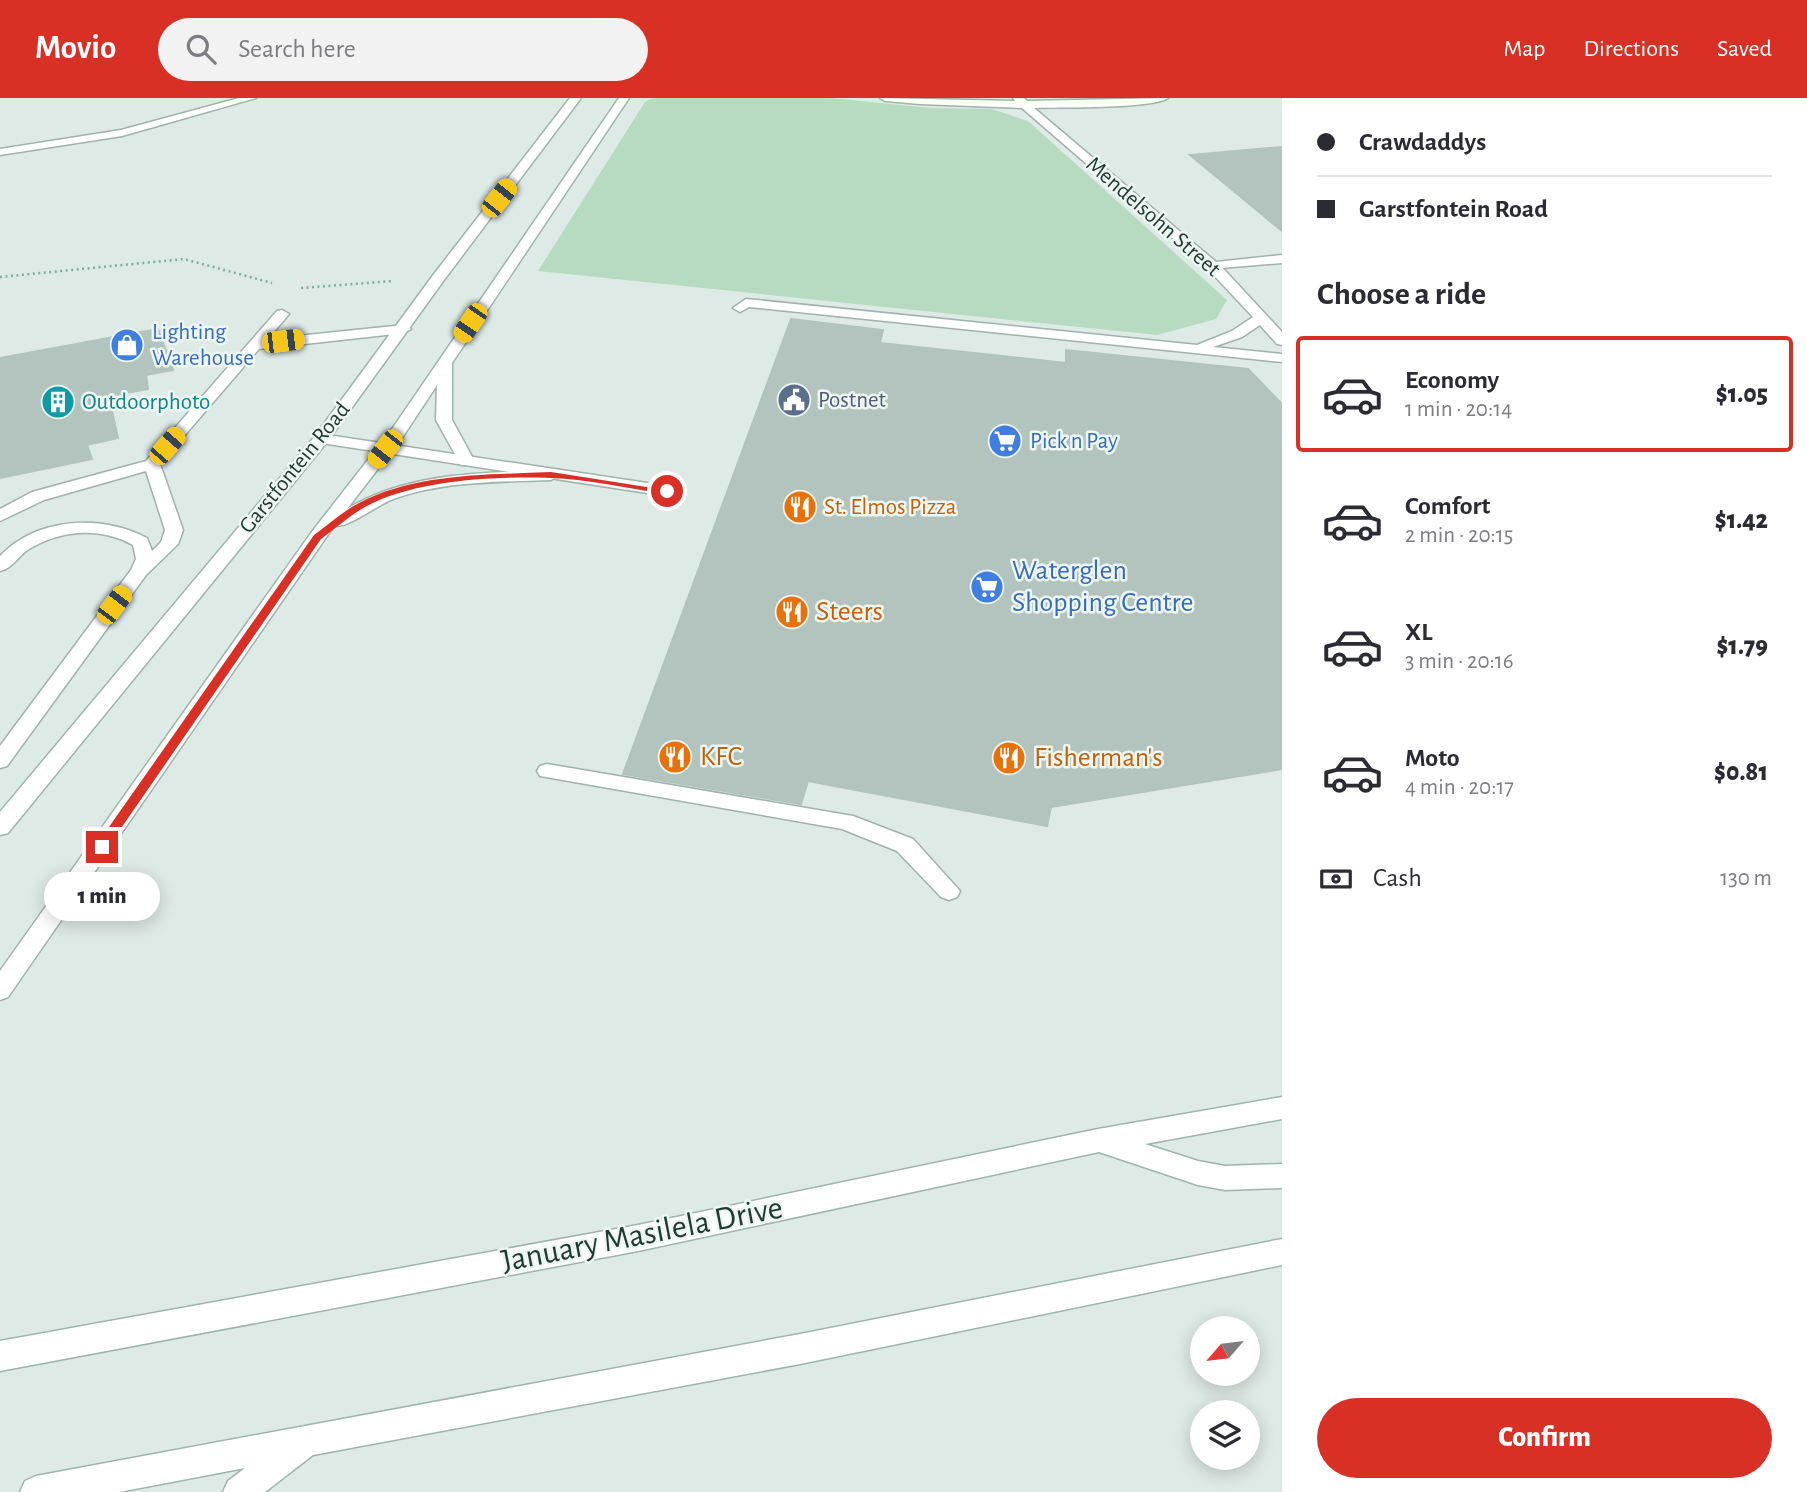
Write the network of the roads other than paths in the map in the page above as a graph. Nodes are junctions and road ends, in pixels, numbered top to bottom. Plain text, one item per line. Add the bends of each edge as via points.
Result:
1 (251, 98) edge
2 (576, 98) edge
3 (624, 98) edge
4 (885, 98) edge
5 (1163, 98) edge
6 (1022, 102) edge
7 (0, 152) edge
8 (1282, 259) edge
9 (1213, 266) junction
10 (740, 308) dead end
11 (282, 314) dead end
12 (1261, 318) junction
13 (404, 329) junction
14 (1282, 341) edge
15 (256, 345) junction
16 (1188, 348) junction
17 (1282, 358) edge
18 (445, 359) junction
19 (321, 439) junction
20 (385, 449) junction
21 (467, 461) junction
22 (152, 464) junction
23 (551, 475) junction
24 (667, 491) dead end
25 (0, 516) edge
26 (317, 537) junction
27 (0, 566) edge
28 (140, 570) junction
29 (0, 761) edge
30 (547, 771) dead end
31 (0, 827) edge
32 (949, 891) dead end
33 (0, 990) edge
34 (1282, 1108) edge
35 (1098, 1141) junction
36 (1282, 1176) edge
37 (1282, 1252) edge
38 (0, 1356) edge
39 (306, 1441) junction
40 (36, 1492) edge
41 (239, 1492) edge

1 - 7 main road via 122,133
2 - 13 main road, Garstfontein Road
3 - 18 main road
4 - 6 main road
5 - 6 main road via 1093,104
6 - 9 main road, Mendelsohn Street
8 - 9 main road
9 - 12 main road, Mendelsohn Street
10 - 16 main road via 746,303 764,304
11 - 15 main road
12 - 14 main road, Mendelsohn Street
12 - 16 main road via 1237,334
13 - 15 main road
13 - 19 main road, Garstfontein Road
15 - 22 main road
16 - 17 main road
18 - 20 main road
18 - 21 main road via 444,419
19 - 20 main road
19 - 31 main road, Garstfontein Road
20 - 21 main road
20 - 26 main road
21 - 23 main road
22 - 25 main road via 38,496
22 - 28 main road via 174,530 169,544
23 - 24 main road
23 - 26 main road via 454,481 391,493 361,506
26 - 33 main road
27 - 28 main road via 20,546 37,538 68,530 104,529 141,542 145,559
28 - 29 main road
30 - 32 main road via 845,822 905,845
34 - 35 main road, January Masilela Drive
35 - 36 main road via 1198,1173 1225,1178
35 - 38 main road, January Masilela Drive via 638,1238
37 - 39 main road via 800,1349
39 - 40 main road
39 - 41 main road

